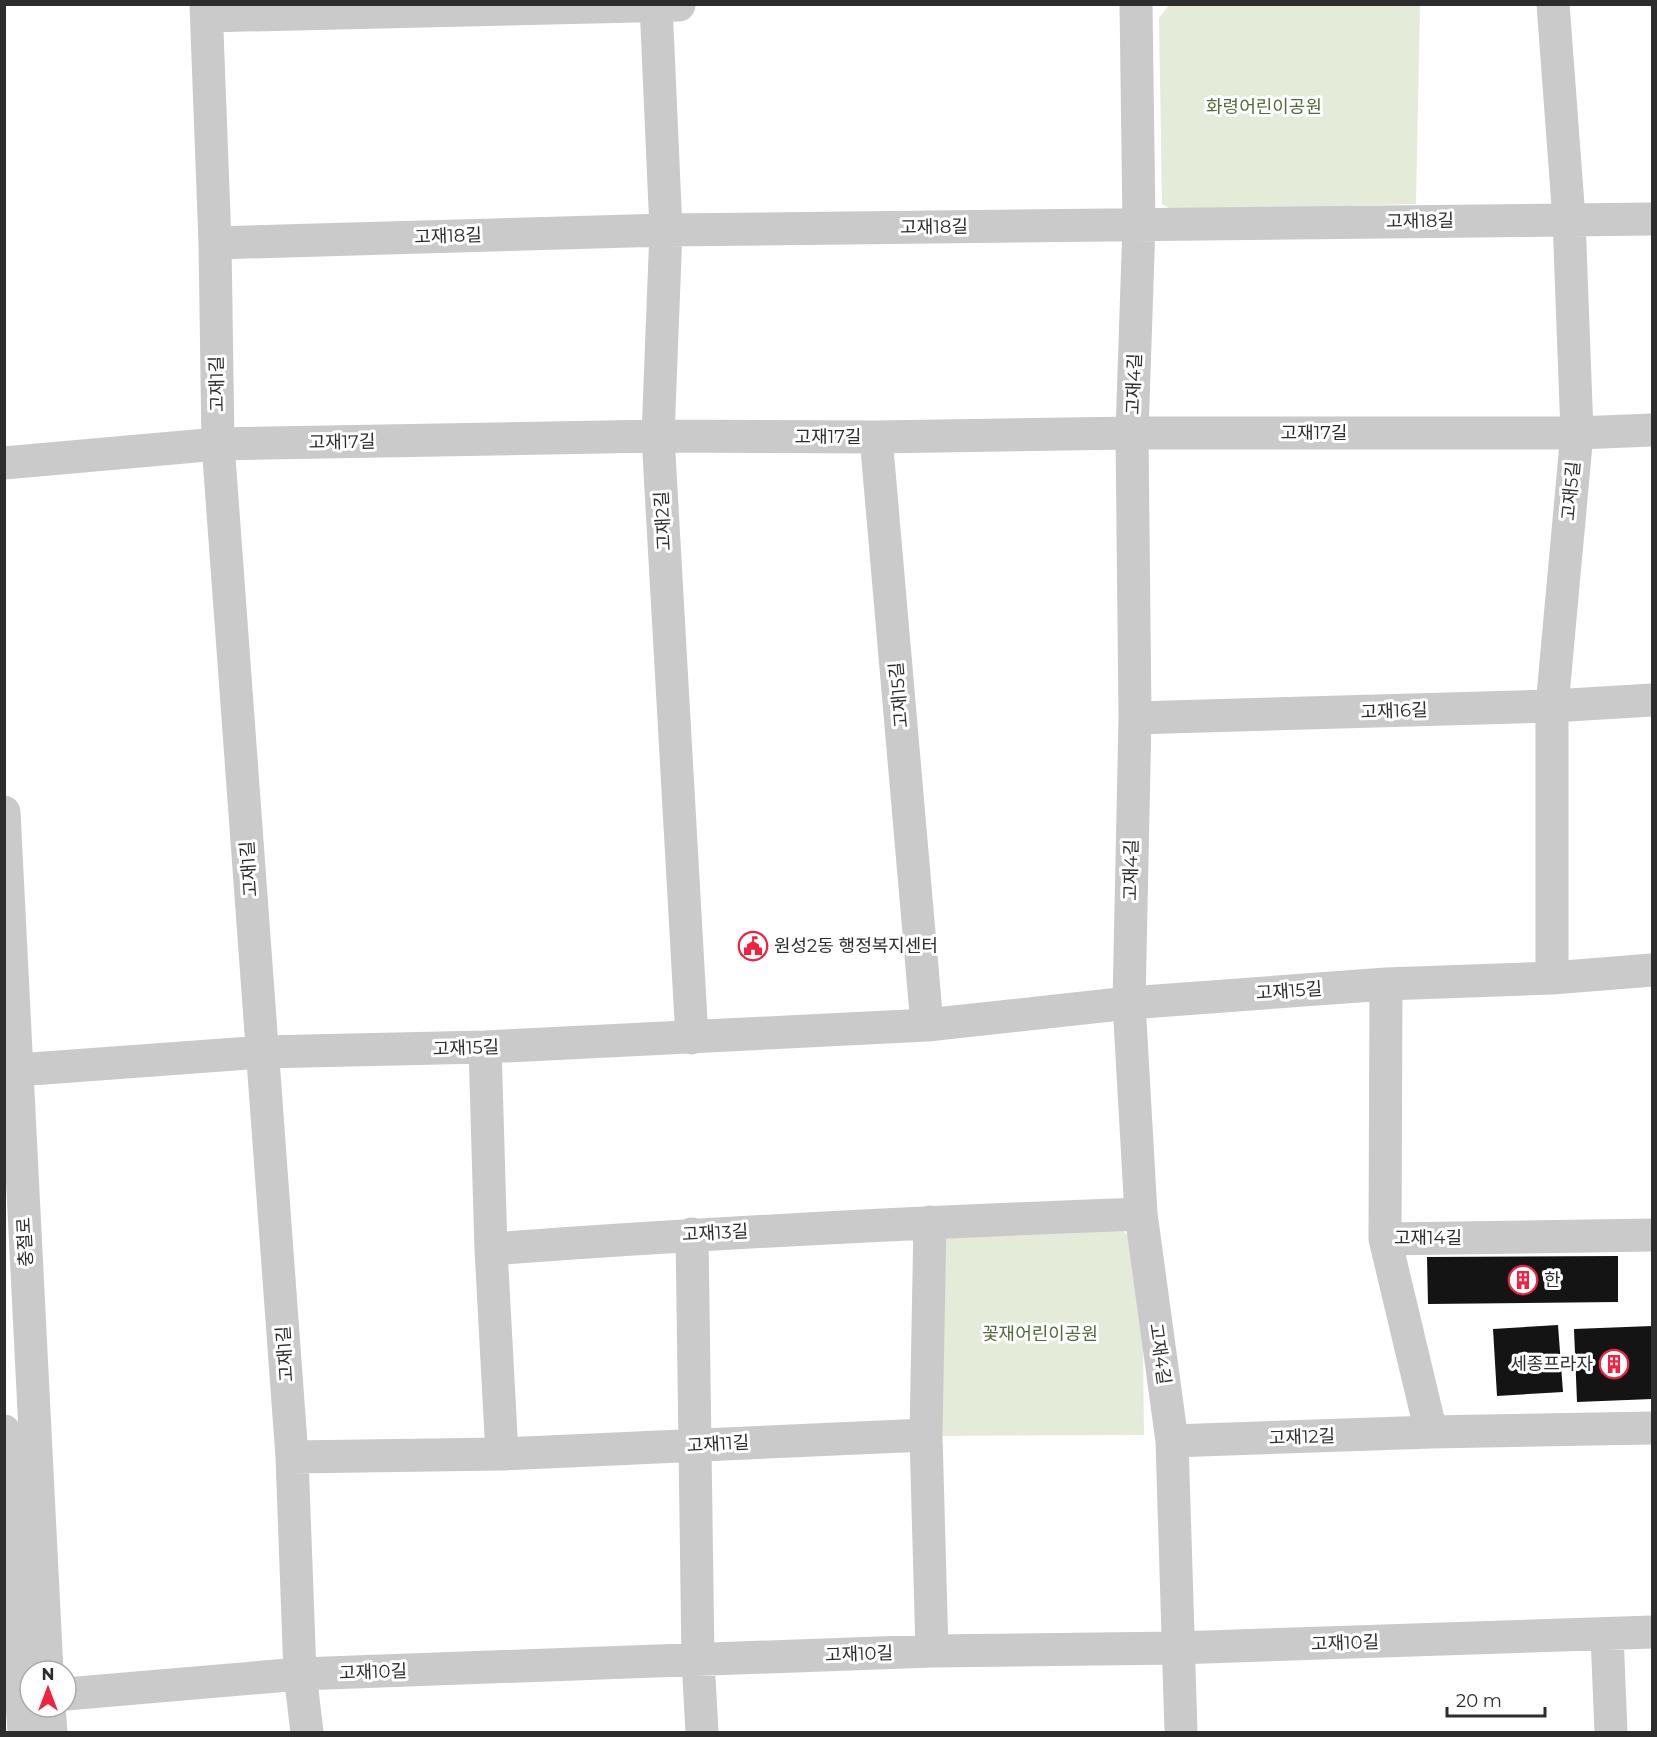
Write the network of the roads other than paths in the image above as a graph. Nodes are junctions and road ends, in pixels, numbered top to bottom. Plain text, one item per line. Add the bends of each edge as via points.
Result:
1 (679, 4) edge
2 (1136, 4) edge
3 (1553, 4) edge
4 (656, 5) edge
5 (206, 10) edge
6 (1569, 219) junction
7 (1653, 219) edge
8 (1139, 224) junction
9 (666, 230) junction
10 (216, 243) junction
11 (1653, 430) edge
12 (1576, 432) junction
13 (1132, 433) junction
14 (658, 436) junction
15 (876, 437) junction
16 (218, 444) junction
17 (4, 463) edge
18 (1653, 700) edge
19 (1552, 706) junction
20 (1134, 718) junction
21 (4, 812) edge
22 (1653, 970) edge
23 (1552, 978) junction
24 (1386, 984) junction
25 (1129, 1003) junction
26 (927, 1025) junction
27 (692, 1038) junction
28 (485, 1047) junction
29 (262, 1052) junction
30 (10, 1071) edge
31 (1141, 1214) junction
32 (930, 1222) junction
33 (693, 1234) junction
34 (1653, 1235) edge
35 (1385, 1239) junction
36 (491, 1249) junction
37 (1653, 1428) edge
38 (4, 1431) edge
39 (1431, 1432) junction
40 (926, 1434) junction
41 (1172, 1441) junction
42 (696, 1445) junction
43 (502, 1454) junction
44 (292, 1457) junction
45 (1653, 1632) edge
46 (1607, 1635) junction
47 (1177, 1648) junction
48 (932, 1652) junction
49 (23, 1659) edge
50 (46, 1659) edge
51 (698, 1660) junction
52 (300, 1674) junction
53 (78, 1693) edge
54 (41, 1719) edge
55 (51, 1732) edge
56 (307, 1732) edge
57 (702, 1732) edge
58 (1181, 1732) edge
59 (1611, 1732) edge

1 - 4 street
2 - 8 street, 고재4길
3 - 6 street, 고재5길
4 - 5 street
4 - 9 street, 고재2길
5 - 10 street, 고재1길
6 - 7 street, 고재18길
6 - 8 street, 고재18길
6 - 12 street, 고재5길
8 - 9 street, 고재18길
8 - 13 street, 고재4길
9 - 10 street, 고재18길
9 - 14 street, 고재2길
10 - 16 street, 고재1길
11 - 12 street, 고재17길
12 - 13 street, 고재17길
12 - 19 street, 고재5길
13 - 15 street, 고재17길
13 - 20 street, 고재4길
14 - 15 street, 고재17길
14 - 16 street, 고재17길
14 - 27 street, 고재2길
15 - 26 street, 고재15길
16 - 17 street, 고재17길
16 - 29 street, 고재1길
18 - 19 street, 고재16길
19 - 20 street, 고재16길
19 - 23 street, 고재5길
20 - 25 street, 고재4길
21 - 30 street, 충절로
22 - 23 street, 고재15길
23 - 24 street, 고재15길
24 - 25 street, 고재15길
24 - 35 street, 고재14길
25 - 26 street, 고재15길
25 - 31 street, 고재4길
26 - 27 street, 고재15길
27 - 28 street, 고재15길
28 - 29 street, 고재15길
28 - 36 street
29 - 30 street, 고재15길
29 - 44 street, 고재1길
30 - 50 street, 충절로
31 - 32 street, 고재13길
31 - 41 street, 고재4길
32 - 33 street, 고재13길
32 - 40 street
33 - 36 street, 고재13길
33 - 42 street
34 - 35 street, 고재14길
35 - 39 street
36 - 43 street
37 - 39 street, 고재12길
38 - 49 street
39 - 41 street, 고재12길
40 - 42 street, 고재11길
40 - 48 street
41 - 47 street, 고재4길
42 - 43 street, 고재11길
42 - 51 street
43 - 44 street, 고재11길
44 - 52 street, 고재1길
45 - 46 street, 고재10길
46 - 47 street, 고재10길
46 - 59 street
47 - 48 street, 고재10길
47 - 58 street, 고재4길
48 - 51 street, 고재10길
51 - 52 street, 고재10길
51 - 57 street
52 - 53 street, 고재10길
52 - 56 street, 고재1길
54 - 55 street

